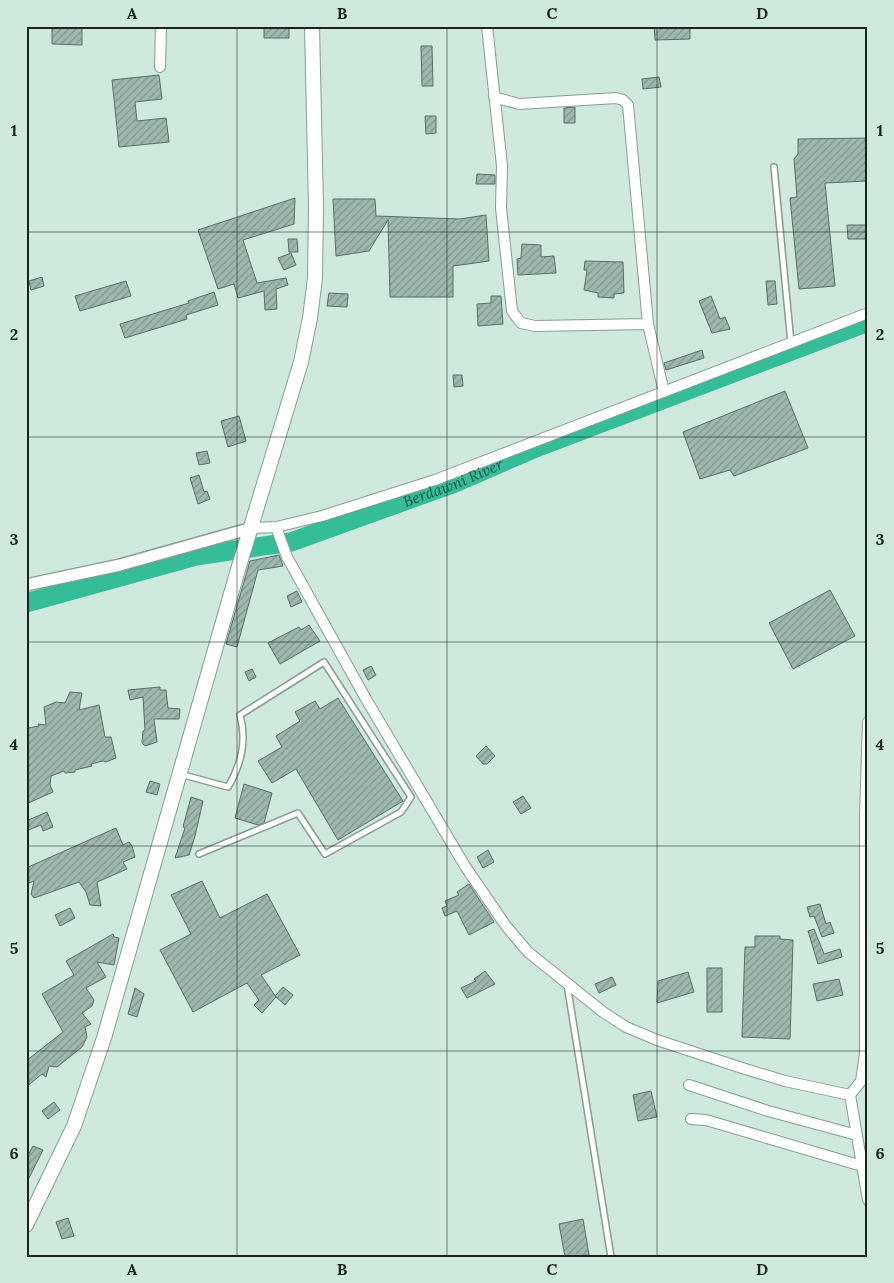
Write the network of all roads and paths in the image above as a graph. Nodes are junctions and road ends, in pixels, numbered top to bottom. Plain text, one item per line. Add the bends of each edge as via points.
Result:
1 (161, 26) edge
2 (312, 26) edge
3 (487, 26) edge
4 (160, 67) dead end
5 (494, 97) junction
6 (774, 167) dead end
7 (868, 313) edge
8 (648, 324) junction
9 (791, 344) junction
10 (664, 392) junction
11 (276, 527) junction
12 (250, 533) junction
13 (26, 585) edge
14 (868, 722) edge
15 (180, 774) junction
16 (199, 854) dead end
17 (567, 984) junction
18 (690, 1085) dead end
19 (850, 1095) junction
20 (691, 1119) dead end
21 (857, 1134) junction
22 (862, 1166) junction
23 (868, 1200) edge
24 (26, 1224) edge
25 (611, 1257) edge

1 - 4 street
2 - 12 main road via 315,278 310,318 290,404
3 - 5 street
5 - 8 street via 519,104 616,98 628,105
5 - 8 street via 502,166 501,208 506,265 514,317 521,323 535,326
6 - 9 lane
7 - 9 street
8 - 10 street
9 - 10 street
10 - 11 street via 434,480 322,516
11 - 12 street
11 - 17 street via 286,557 465,866 516,939
12 - 13 street
12 - 15 main road
14 - 19 street via 865,1054 861,1082
15 - 16 lane via 228,787 238,772 245,732 240,716 324,662 411,797 401,812 325,854 298,813
15 - 24 main road via 90,1082 74,1126
17 - 19 street via 626,1027 658,1040 785,1081
17 - 25 lane
18 - 21 street via 768,1111
19 - 21 street
20 - 22 street via 706,1120
21 - 22 street
22 - 23 street

